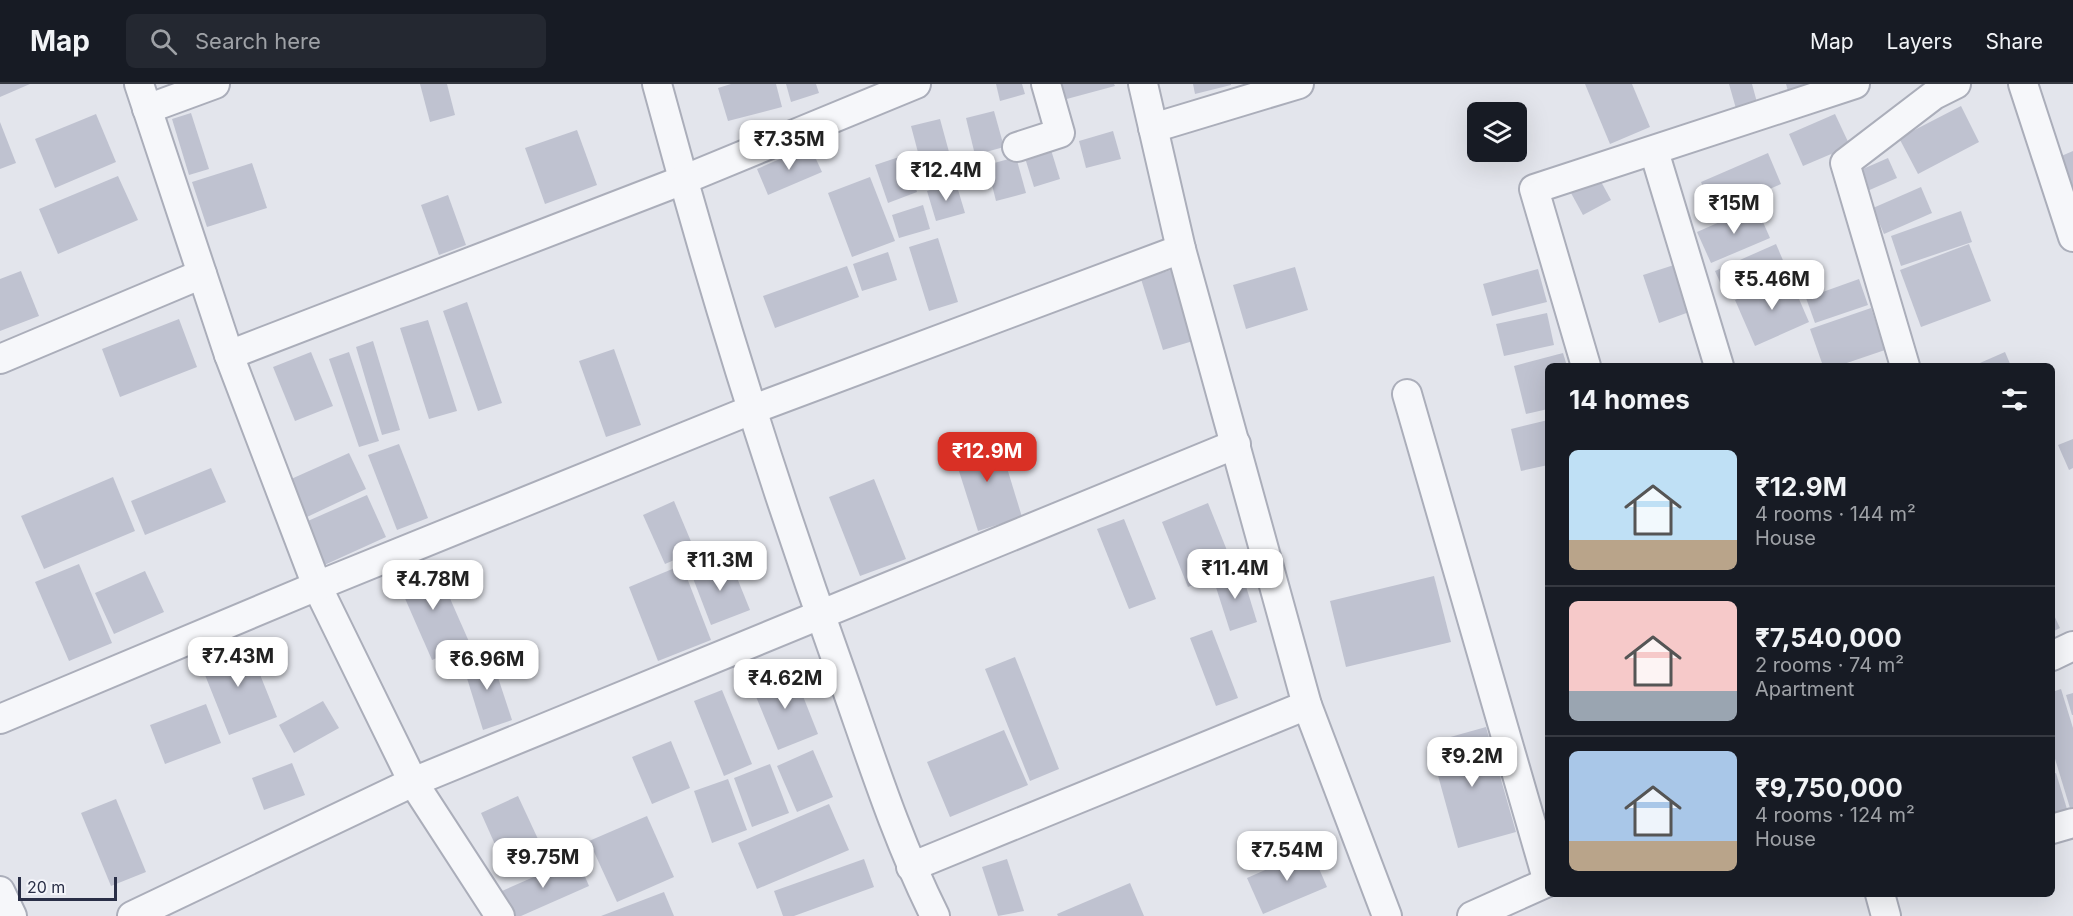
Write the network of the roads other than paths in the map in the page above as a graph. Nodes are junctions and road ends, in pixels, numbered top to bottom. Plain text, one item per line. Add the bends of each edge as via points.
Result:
1 (215, 84) edge
2 (657, 84) edge
3 (916, 84) edge
4 (1046, 84) edge
5 (1143, 84) edge
6 (1299, 84) edge
7 (1856, 84) edge
8 (2023, 84) edge
9 (1934, 88) edge
10 (143, 97) edge
11 (1153, 128) junction
12 (1017, 147) dead end
13 (1654, 151) junction
14 (683, 180) junction
15 (2073, 237) edge
16 (1181, 249) junction
17 (202, 274) junction
18 (229, 355) junction
19 (0, 359) edge
20 (1585, 363) edge
21 (1718, 363) edge
22 (1904, 363) edge
23 (1407, 394) dead end
24 (751, 410) junction
25 (1236, 444) junction
26 (317, 586) junction
27 (820, 616) junction
28 (2073, 646) edge
29 (2055, 655) edge
30 (1307, 705) junction
31 (0, 719) edge
32 (413, 782) junction
33 (2073, 823) edge
34 (2055, 828) edge
35 (910, 867) junction
36 (1545, 872) edge
37 (1545, 883) edge
38 (0, 891) edge
39 (1881, 897) edge
40 (12, 916) edge
41 (132, 916) edge
42 (500, 916) edge
43 (935, 916) edge
44 (1387, 916) edge
45 (1472, 916) edge
46 (1886, 916) edge

1 - 10 street
2 - 14 street
3 - 14 street
4 - 12 street via 1060,133
5 - 11 street
6 - 11 street
7 - 13 street
8 - 15 street
9 - 22 street via 1845,163
10 - 17 street
11 - 16 street
13 - 20 street via 1534,189
13 - 21 street
14 - 18 street
14 - 24 street
16 - 24 street
16 - 25 street
17 - 18 street
17 - 19 street
18 - 26 street
23 - 36 street
24 - 26 street
24 - 27 street
25 - 27 street
25 - 30 street
26 - 31 street
26 - 32 street
27 - 32 street
27 - 35 street
28 - 29 street
30 - 35 street
30 - 44 street
32 - 41 street
32 - 42 street
33 - 34 street
35 - 43 street
37 - 45 street
38 - 40 street
39 - 46 street

